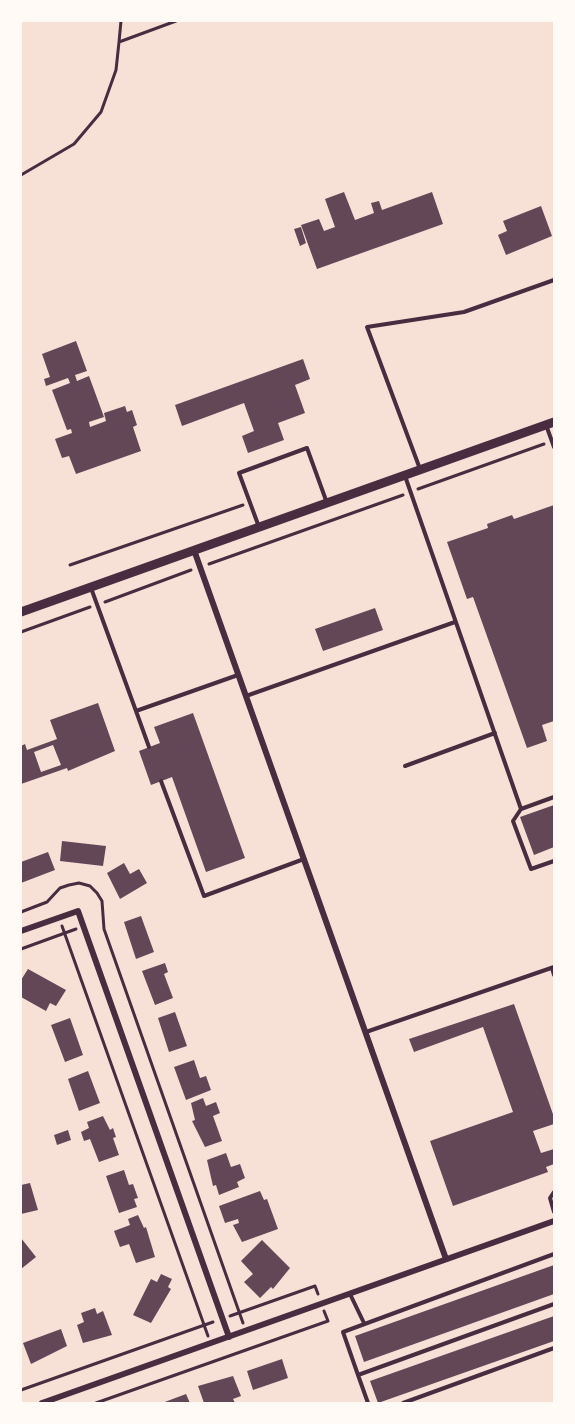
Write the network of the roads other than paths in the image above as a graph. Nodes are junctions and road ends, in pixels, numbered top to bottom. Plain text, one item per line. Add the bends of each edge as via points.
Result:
1 (554, 280) edge
2 (550, 423) edge
3 (554, 447) edge
4 (420, 470) junction
5 (404, 475) junction
6 (327, 503) junction
7 (259, 527) junction
8 (194, 550) junction
9 (91, 587) junction
10 (21, 612) edge
11 (456, 622) junction
12 (238, 675) junction
13 (246, 696) junction
14 (136, 711) junction
15 (495, 733) junction
16 (149, 747) dead end
17 (405, 766) dead end
18 (161, 781) dead end
19 (554, 797) edge
20 (521, 808) junction
21 (304, 859) junction
22 (554, 861) edge
23 (21, 931) edge
24 (553, 968) edge
25 (554, 975) edge
26 (365, 1032) junction
27 (554, 1192) edge
28 (554, 1212) edge
29 (554, 1221) edge
30 (554, 1254) edge
31 (446, 1259) junction
32 (350, 1294) junction
33 (554, 1304) edge
34 (364, 1323) junction
35 (229, 1336) junction
36 (554, 1348) edge
37 (358, 1375) junction
38 (42, 1403) edge
39 (368, 1403) edge
40 (403, 1403) edge

1 - 4 lane via 464,312 367,327
2 - 3 lane
2 - 4 street
4 - 5 street
5 - 6 street
5 - 11 lane
6 - 7 street
6 - 7 lane via 307,448 239,473
7 - 8 street
8 - 9 street
8 - 12 street
9 - 10 street
9 - 14 lane
11 - 13 lane
11 - 15 lane
12 - 13 street
12 - 14 lane
13 - 21 street
14 - 16 lane
15 - 17 lane
15 - 20 lane
18 - 21 lane via 204,896
19 - 20 lane
20 - 22 lane via 513,822 531,869
21 - 26 street
23 - 35 street via 78,911
24 - 25 lane
24 - 26 lane
26 - 31 street
27 - 28 lane via 550,1198
29 - 31 street
30 - 34 lane
31 - 32 street
32 - 34 lane
32 - 35 street
33 - 37 lane
34 - 37 lane via 343,1332
35 - 38 street
36 - 40 lane
37 - 39 lane

